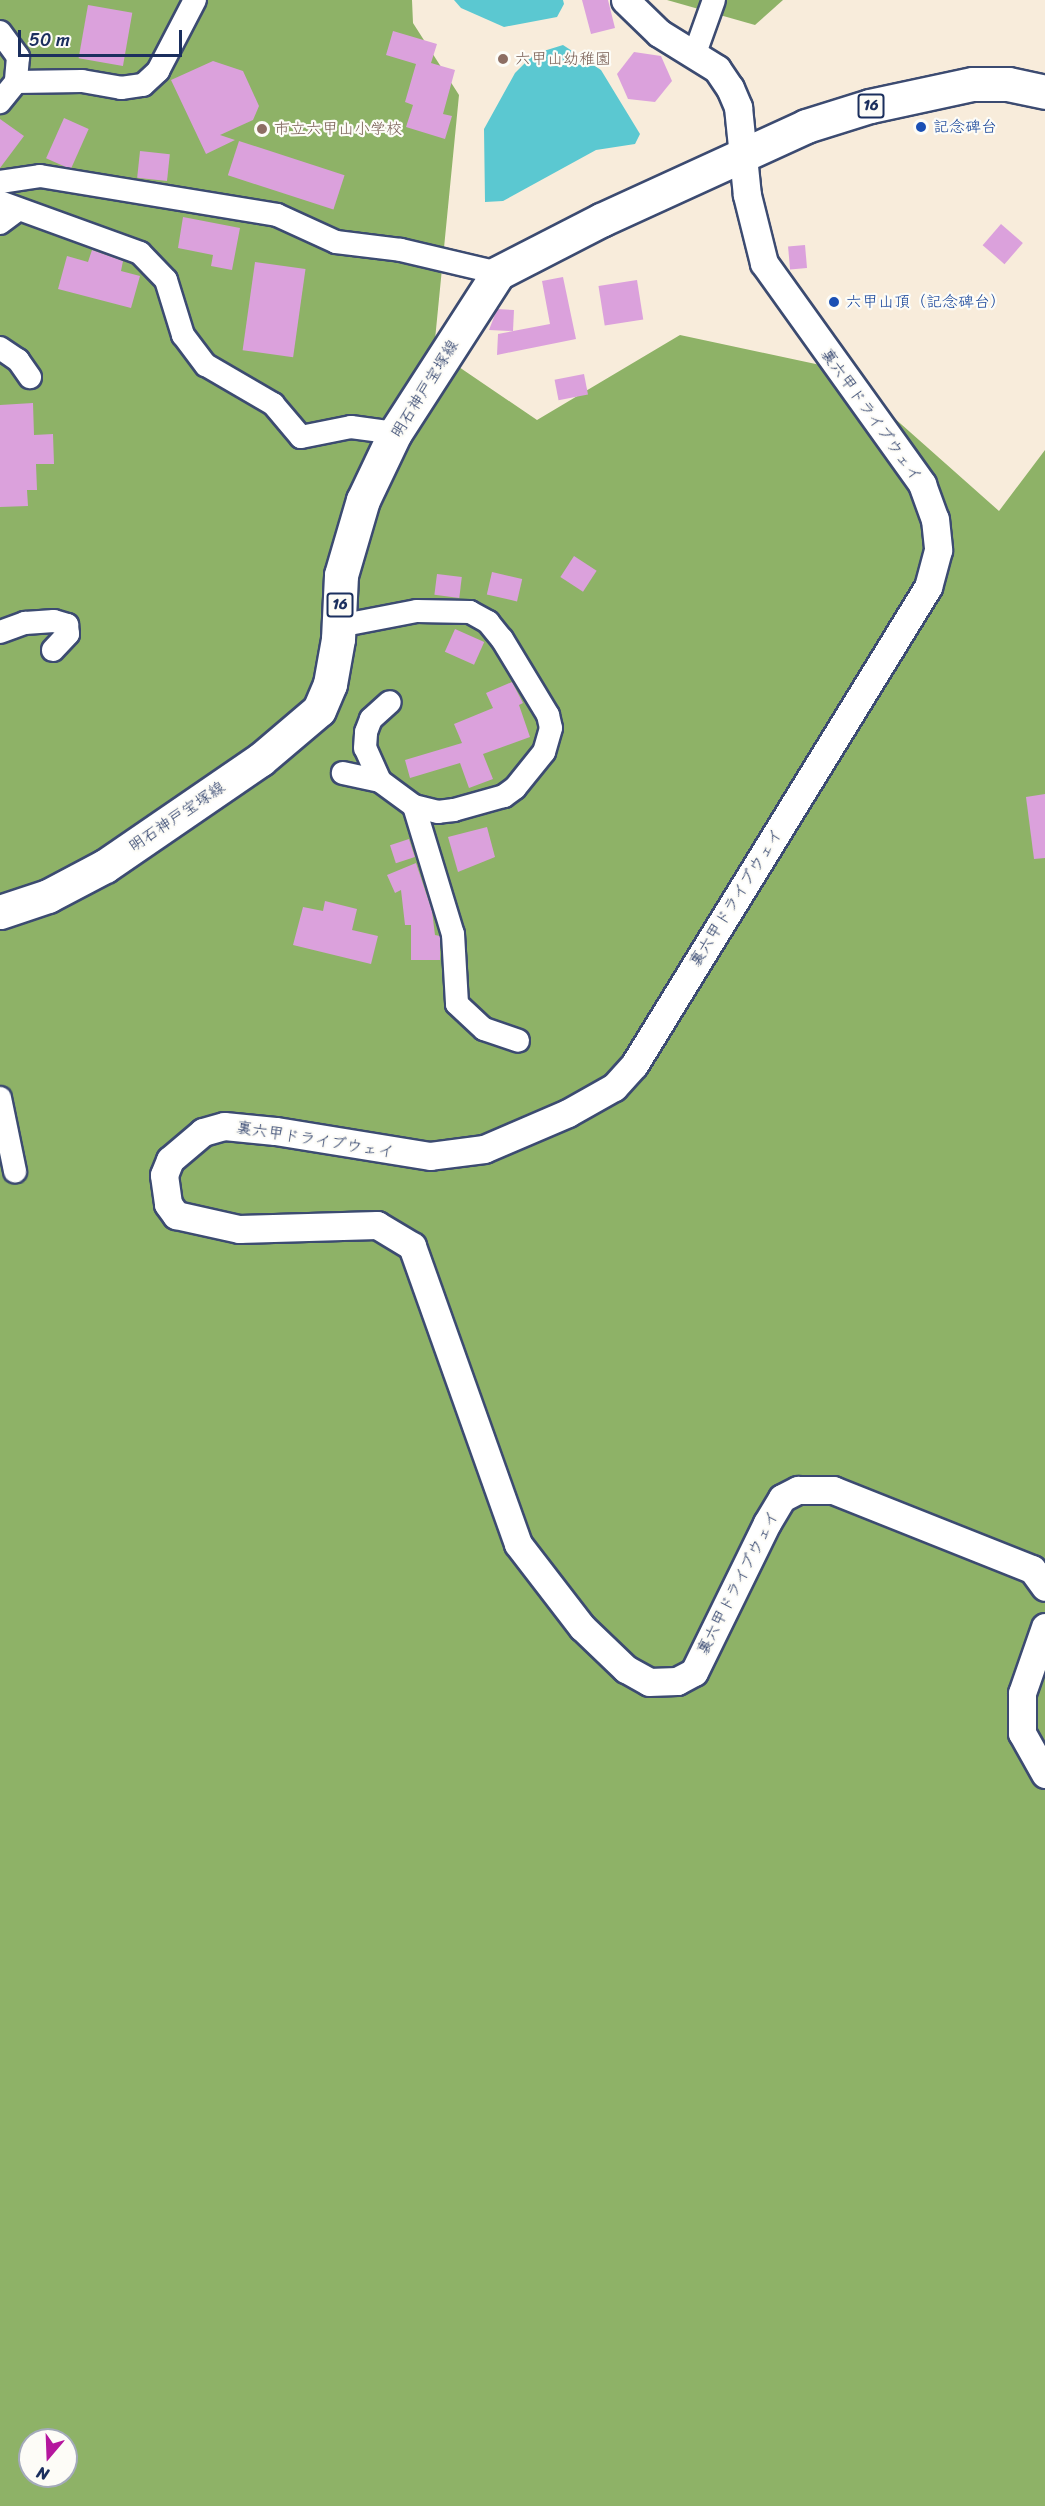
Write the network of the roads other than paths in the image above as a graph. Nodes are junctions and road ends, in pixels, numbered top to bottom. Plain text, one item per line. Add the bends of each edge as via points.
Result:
1 (195, 0) edge
2 (625, 0) edge
3 (714, 0) edge
4 (0, 32) edge
5 (695, 53) junction
6 (16, 82) junction
7 (1045, 92) edge
8 (0, 102) edge
9 (741, 156) junction
10 (0, 182) edge
11 (6, 212) edge
12 (498, 273) junction
13 (0, 348) edge
14 (30, 377) dead end
15 (395, 434) junction
16 (339, 627) junction
17 (0, 632) edge
18 (53, 650) dead end
19 (390, 702) dead end
20 (343, 773) dead end
21 (380, 781) junction
22 (414, 806) junction
23 (0, 912) edge
24 (518, 1041) dead end
25 (0, 1098) edge
26 (15, 1171) dead end
27 (1045, 1587) edge
28 (1045, 1627) edge
29 (1045, 1774) edge

1 - 6 street via 158,71 143,85 122,88 82,81
2 - 5 street, 裏六甲ドライブウェイ via 648,24
3 - 5 street
4 - 6 street via 18,57
5 - 9 street, 裏六甲ドライブウェイ via 717,69 730,88 738,107
6 - 8 street
7 - 9 main road, 16 via 1008,84 973,84 870,106 806,126
9 - 12 main road, 16 via 601,220
9 - 27 street, 裏六甲ドライブウェイ via 764,263 922,484 935,519 938,550 928,587 634,1065 614,1087 568,1113 484,1149 430,1156 224,1126 203,1132 170,1160 164,1175 168,1204 176,1215 239,1229 376,1225 412,1246 518,1544 582,1627 626,1669 649,1682 677,1681 694,1672 766,1523 782,1498 798,1490 833,1490 1032,1569
10 - 12 street via 40,176 277,215 336,242 401,250
11 - 15 street via 140,253 166,280 183,335 206,365 273,404 302,437 351,427
12 - 15 main road, 明石神戸宝塚線 / 16
13 - 14 street via 18,360
15 - 16 main road, 明石神戸宝塚線 / 16 via 360,511 341,575
16 - 22 street via 417,611 470,612 488,622 502,639 548,715 551,728 544,752 526,777 504,795 438,812
16 - 23 main road, 明石神戸宝塚線 / 16 via 330,684 319,710 260,759 105,866 48,896
17 - 18 street via 24,623 54,621 67,625 68,634
19 - 21 street via 371,719 366,732 365,748
20 - 21 street
21 - 22 street
22 - 24 street via 453,934 457,1004 484,1029
25 - 26 street
28 - 29 street via 1022,1693 1022,1733

